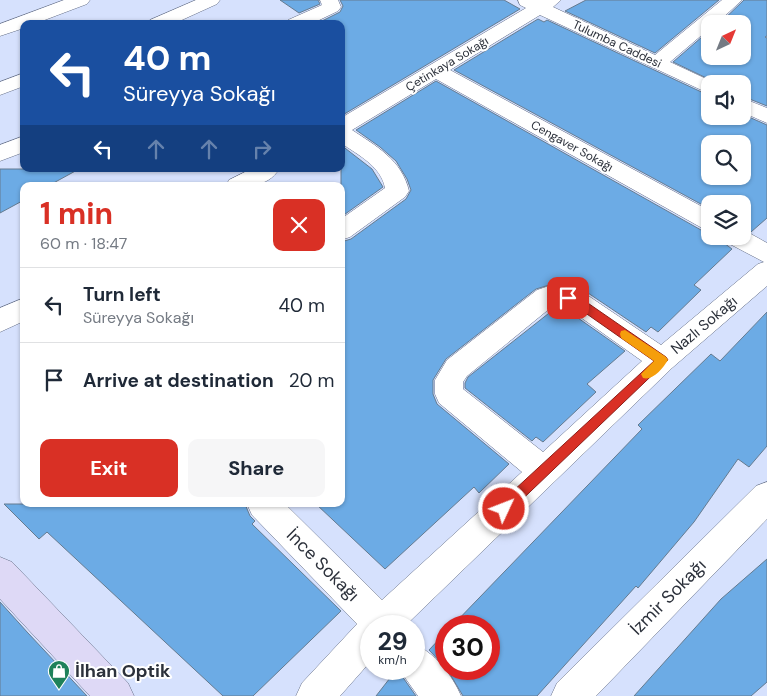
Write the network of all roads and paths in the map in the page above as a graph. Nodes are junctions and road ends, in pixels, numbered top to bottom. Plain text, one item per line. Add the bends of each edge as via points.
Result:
1 (81, 0) edge
2 (211, 0) edge
3 (329, 0) edge
4 (733, 0) edge
5 (539, 3) edge
6 (181, 13) junction
7 (27, 20) edge
8 (165, 20) edge
9 (191, 20) edge
10 (304, 20) edge
11 (20, 23) edge
12 (0, 30) edge
13 (658, 62) junction
14 (435, 70) junction
15 (20, 81) edge
16 (701, 84) edge
17 (0, 89) edge
18 (751, 108) edge
19 (767, 116) edge
20 (345, 125) edge
21 (345, 136) edge
22 (20, 145) edge
23 (0, 154) edge
24 (263, 172) edge
25 (244, 182) edge
26 (701, 217) edge
27 (345, 228) edge
28 (751, 245) edge
29 (767, 254) edge
30 (767, 271) edge
31 (20, 310) edge
32 (0, 321) edge
33 (662, 360) junction
34 (544, 471) junction
35 (767, 497) edge
36 (265, 507) edge
37 (0, 574) edge
38 (367, 615) edge
39 (393, 615) edge
40 (360, 648) edge
41 (425, 675) edge
42 (115, 696) edge
43 (315, 696) edge
44 (442, 696) edge
45 (570, 696) edge

1 - 7 street
2 - 6 street
3 - 10 street via 332,7
4 - 13 street
5 - 13 street, Tulumba Caddesi
5 - 14 street, Çetinkaya Sokağı
6 - 8 street
6 - 9 street
11 - 12 street
13 - 16 street, Tulumba Caddesi
14 - 20 street, Çetinkaya Sokağı
14 - 26 street, Cengaver Sokağı
15 - 17 street
18 - 19 street
21 - 27 street via 391,169 397,191
22 - 23 street
24 - 25 street
28 - 29 street
30 - 33 street, Nazlı Sokağı
31 - 32 street
33 - 34 street, Nazlı Sokağı
33 - 34 street via 578,302 559,294 546,298 457,368 449,380 448,394
34 - 39 street, Nazlı Sokağı
35 - 45 street, İzmir Sokağı
36 - 38 street, İnce Sokağı
37 - 42 street
40 - 43 street, Nazlı Sokağı
41 - 44 street

